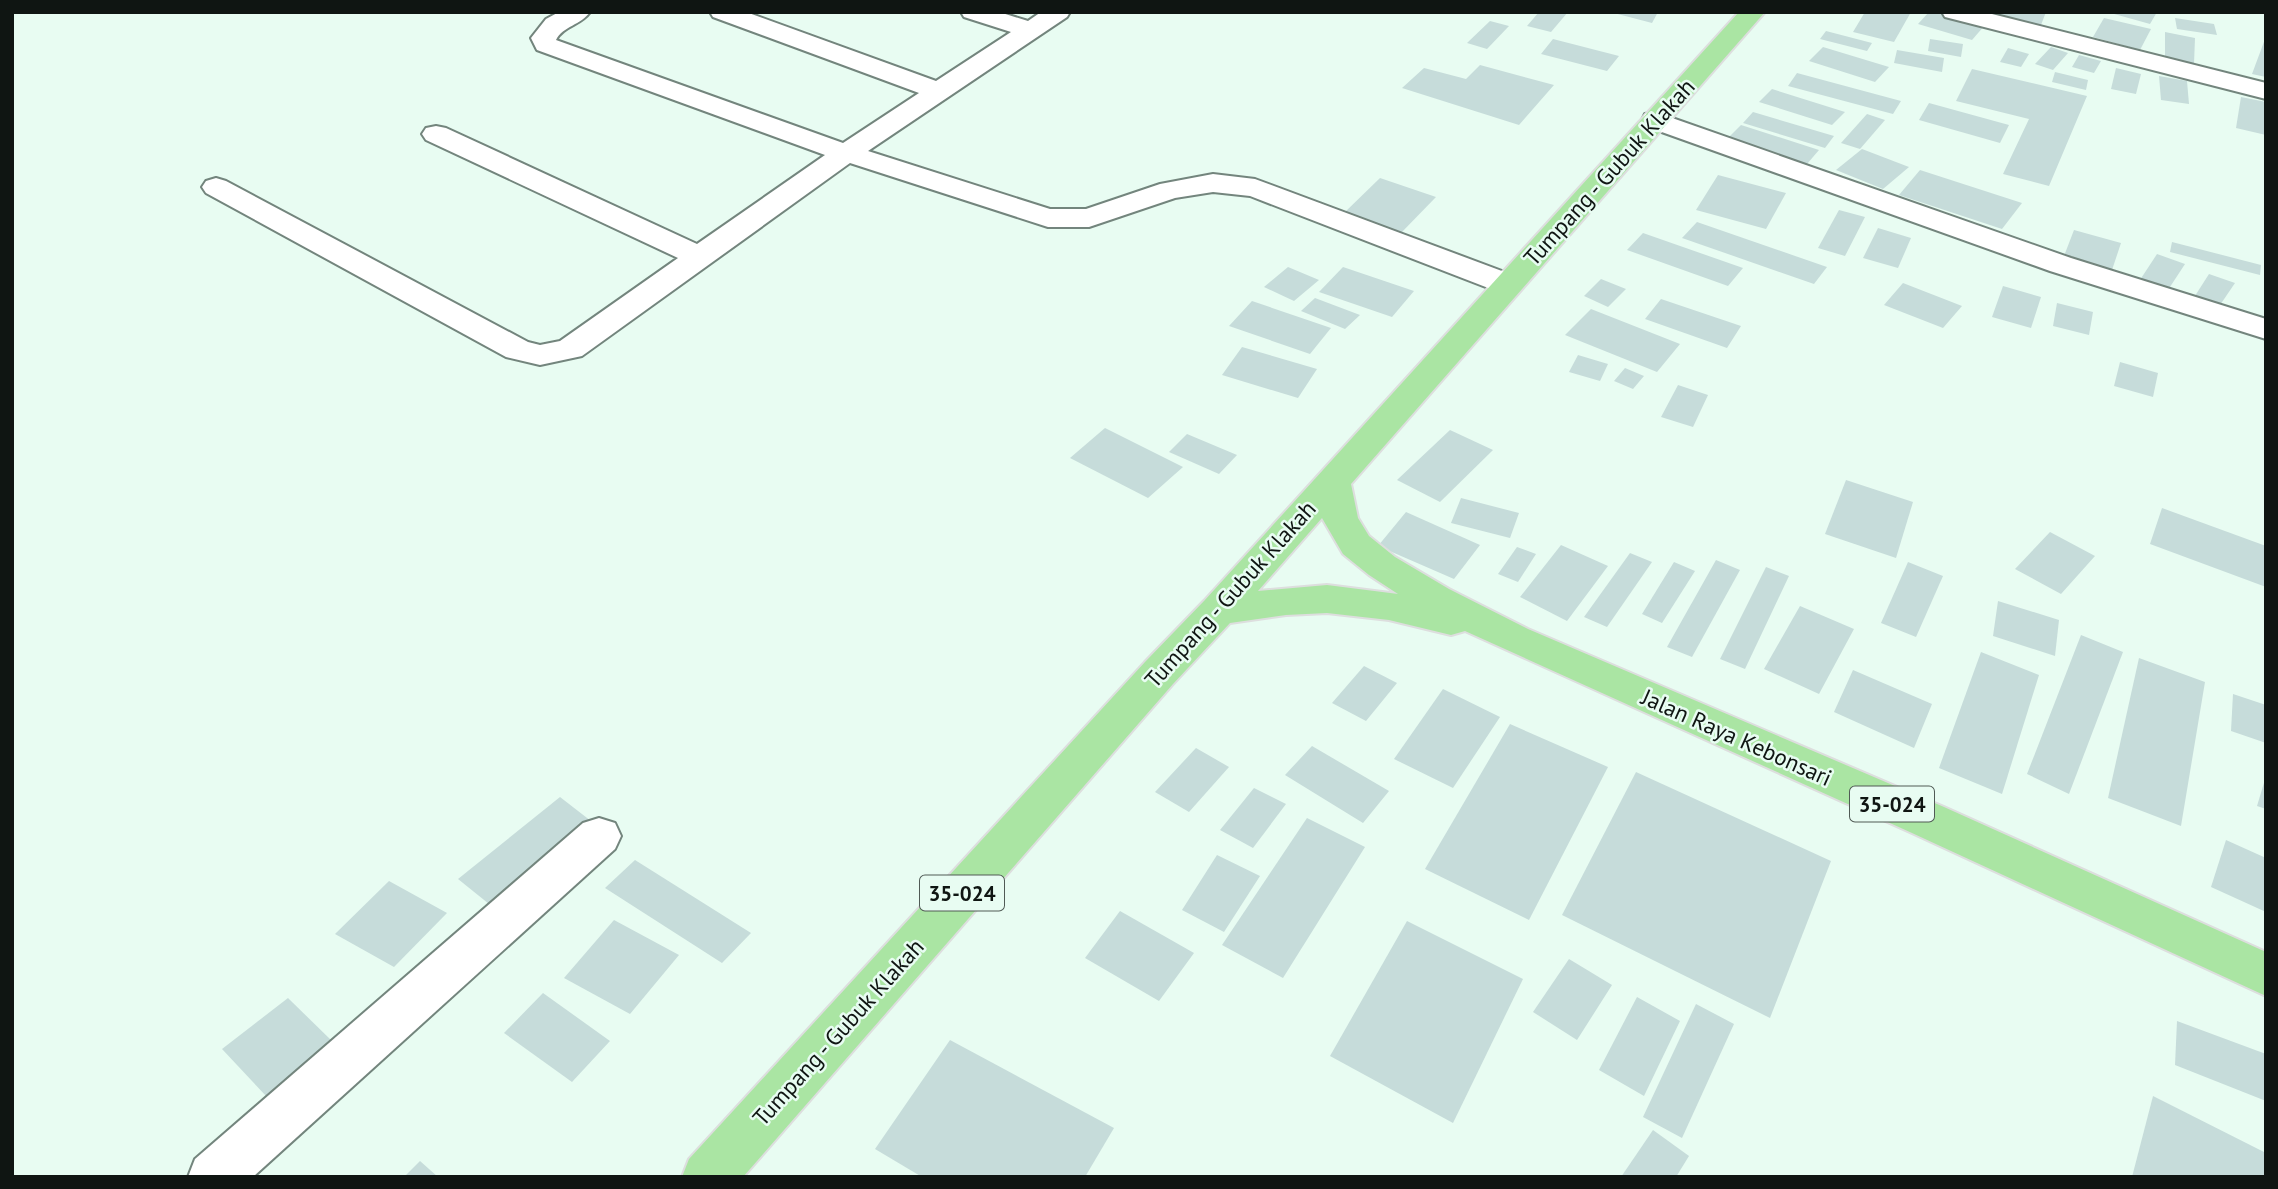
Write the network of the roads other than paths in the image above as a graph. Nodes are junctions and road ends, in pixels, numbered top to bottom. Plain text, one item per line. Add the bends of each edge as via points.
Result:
1 (578, 12) edge
2 (722, 12) edge
3 (972, 12) edge
4 (1058, 12) edge
5 (1753, 12) edge
6 (1954, 12) edge
7 (1030, 30) junction
8 (939, 91) junction
9 (2266, 91) edge
10 (1655, 120) junction
11 (436, 134) dead end
12 (846, 153) junction
13 (216, 187) dead end
14 (700, 257) junction
15 (1507, 284) junction
16 (2266, 329) edge
17 (1332, 481) junction
18 (1218, 611) junction
19 (1514, 639) junction
20 (599, 836) dead end
21 (2266, 975) edge
22 (214, 1177) edge
23 (708, 1177) edge

1 - 12 street via 546,30 546,45
2 - 8 street
3 - 7 street
4 - 7 street
5 - 10 main road, Tumpang - Gubuk Klakah
6 - 9 street
7 - 8 street
8 - 12 street
10 - 15 main road, Tumpang - Gubuk Klakah
10 - 16 street via 2108,281
11 - 14 street
12 - 14 street
12 - 15 street via 1048,218 1089,218 1170,190 1213,183 1255,188
13 - 14 street via 518,351 540,355 570,349
15 - 17 main road, Tumpang - Gubuk Klakah
17 - 18 main road, Tumpang - Gubuk Klakah
17 - 19 main road, Jalan Raya Kebonsari via 1340,518 1356,545 1425,592
18 - 19 main road, Jalan Raya Kebonsari / 35-024 via 1281,601 1350,601 1433,616
18 - 23 main road, Tumpang - Gubuk Klakah / 35-024
19 - 21 main road, Jalan Raya Kebonsari / 35-024 via 1915,814
20 - 22 street

